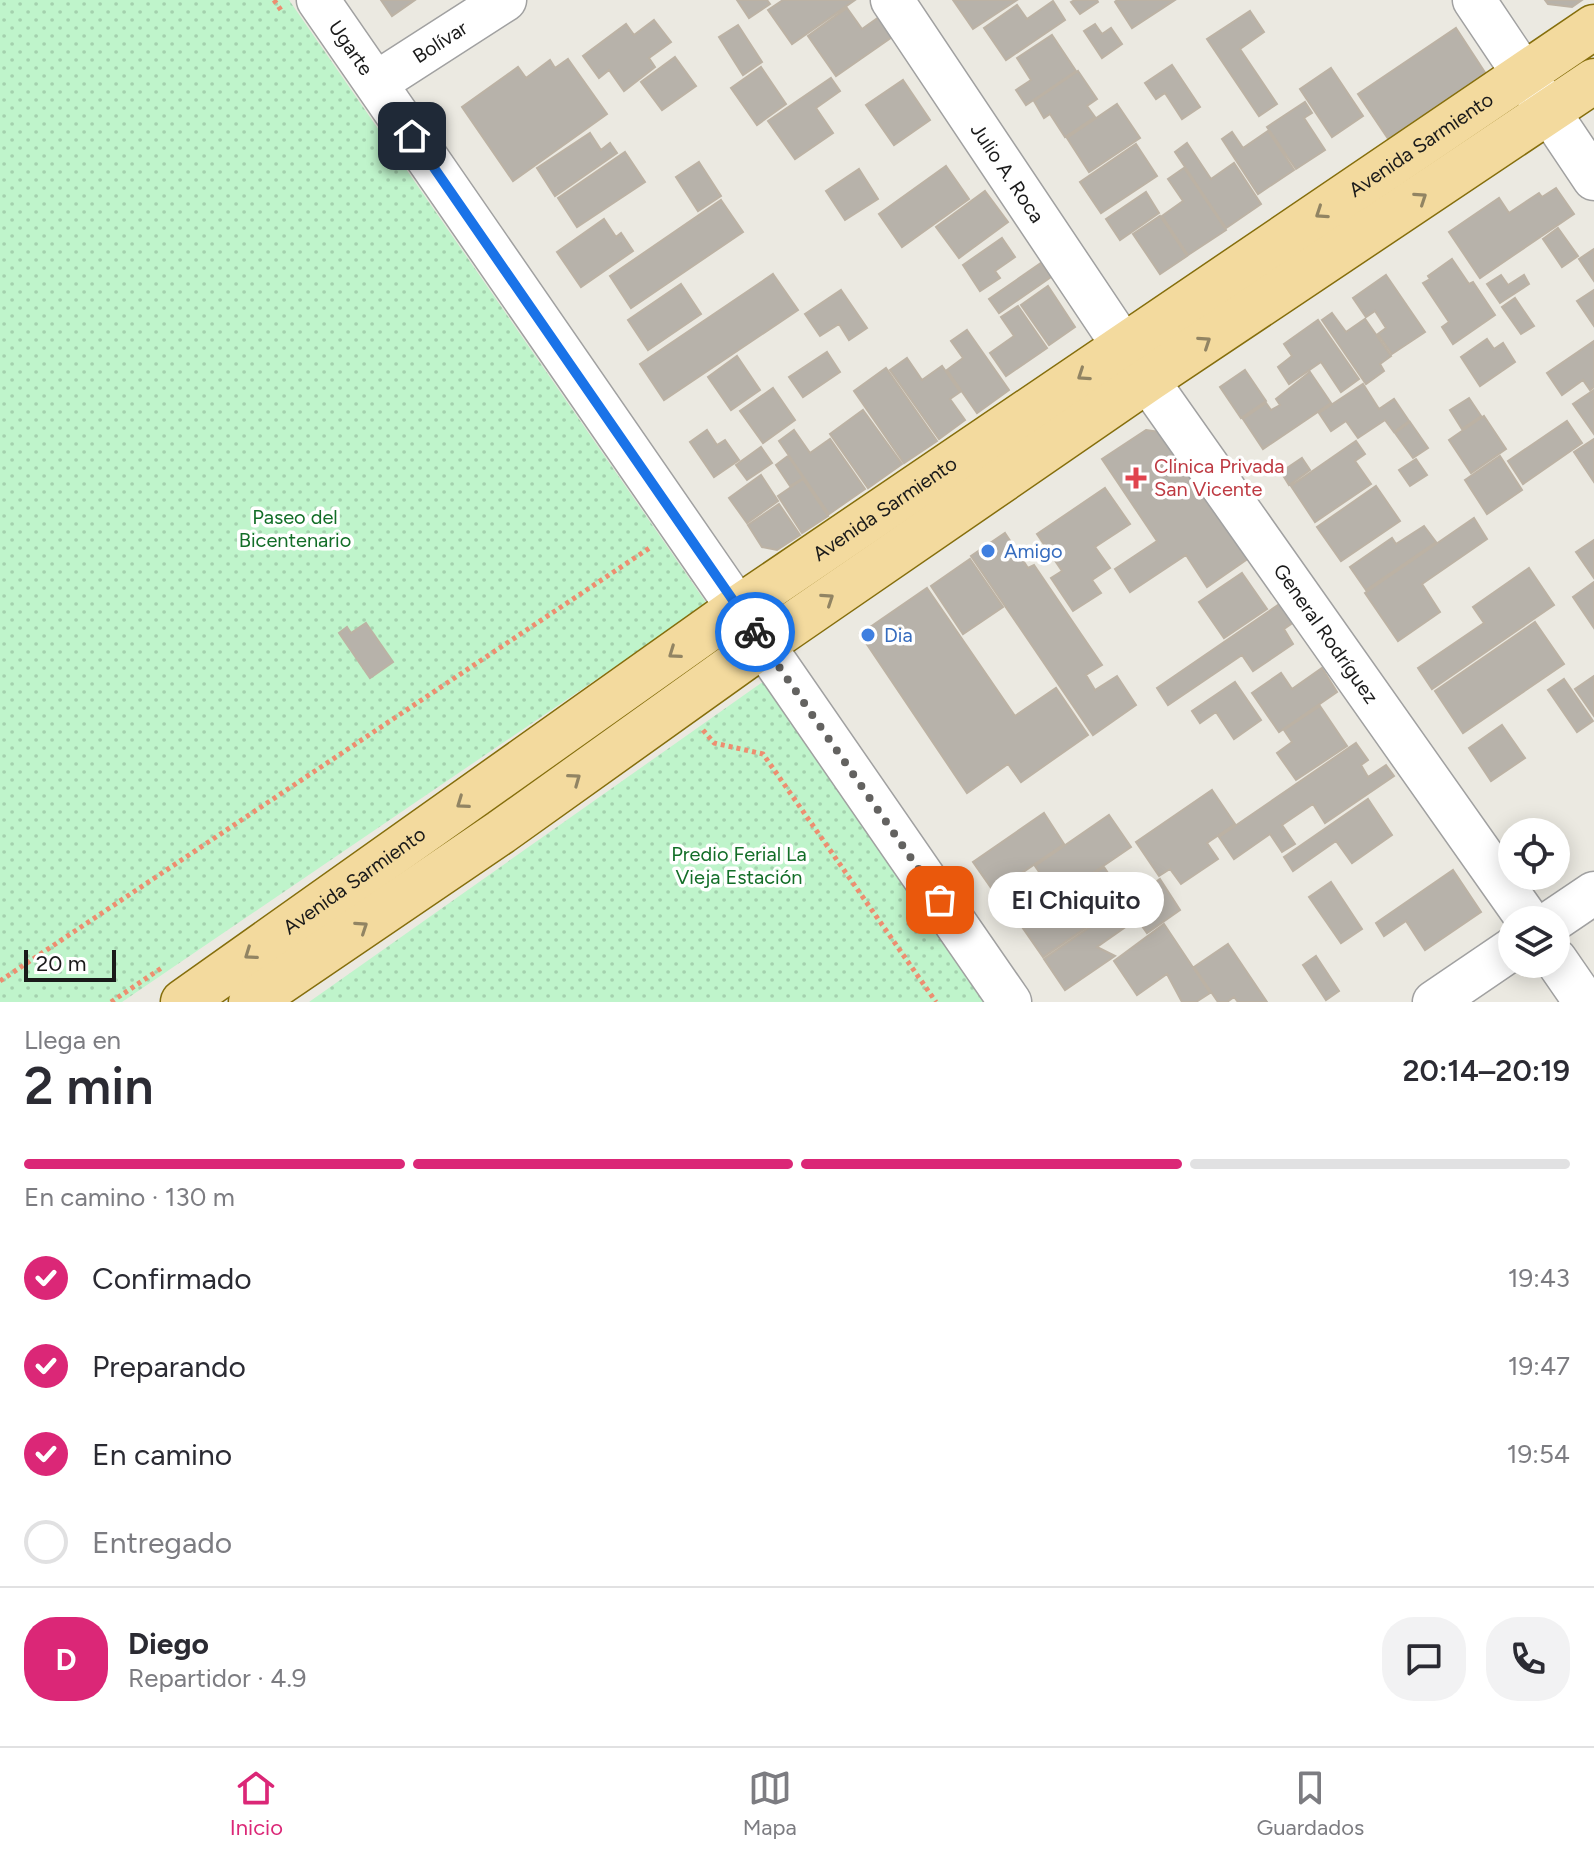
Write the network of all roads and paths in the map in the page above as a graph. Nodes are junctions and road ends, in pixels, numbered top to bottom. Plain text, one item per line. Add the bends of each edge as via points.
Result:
1 (318, 0) edge
2 (505, 0) edge
3 (892, 0) edge
4 (1474, 0) edge
5 (1594, 27) edge
6 (1525, 74) junction
7 (1594, 81) edge
8 (376, 83) junction
9 (1548, 113) junction
10 (1594, 179) edge
11 (1136, 363) junction
12 (651, 547) dead end
13 (738, 608) junction
14 (764, 644) junction
15 (694, 720) dead end
16 (1594, 893) edge
17 (1518, 906) edge
18 (1570, 909) edge
19 (1498, 959) edge
20 (1568, 978) edge
21 (0, 981) edge
22 (183, 1002) edge
23 (251, 1002) edge
24 (936, 1002) edge
25 (1010, 1002) edge
26 (1434, 1002) edge
27 (1585, 1002) edge

1 - 8 street, Ugarte
2 - 8 street, Bolívar
3 - 11 street, Julio A. Roca
4 - 6 street
5 - 6 main road, Avenida Sarmiento
6 - 9 street
6 -> 11 main road, Avenida Sarmiento
7 - 9 main road, Avenida Sarmiento
8 - 13 street, Ugarte
9 - 10 street
11 -> 9 main road, Avenida Sarmiento
11 -> 13 main road, Avenida Sarmiento
14 -> 11 main road, Avenida Sarmiento
11 - 17 street, General Rodríguez
12 - 21 path
13 - 14 street, Ugarte
13 -> 22 main road, Avenida Sarmiento
23 -> 14 main road, Avenida Sarmiento
14 - 25 street, Ugarte
15 - 24 path via 714,743 763,754
16 - 18 street
19 - 26 street
20 - 27 street

